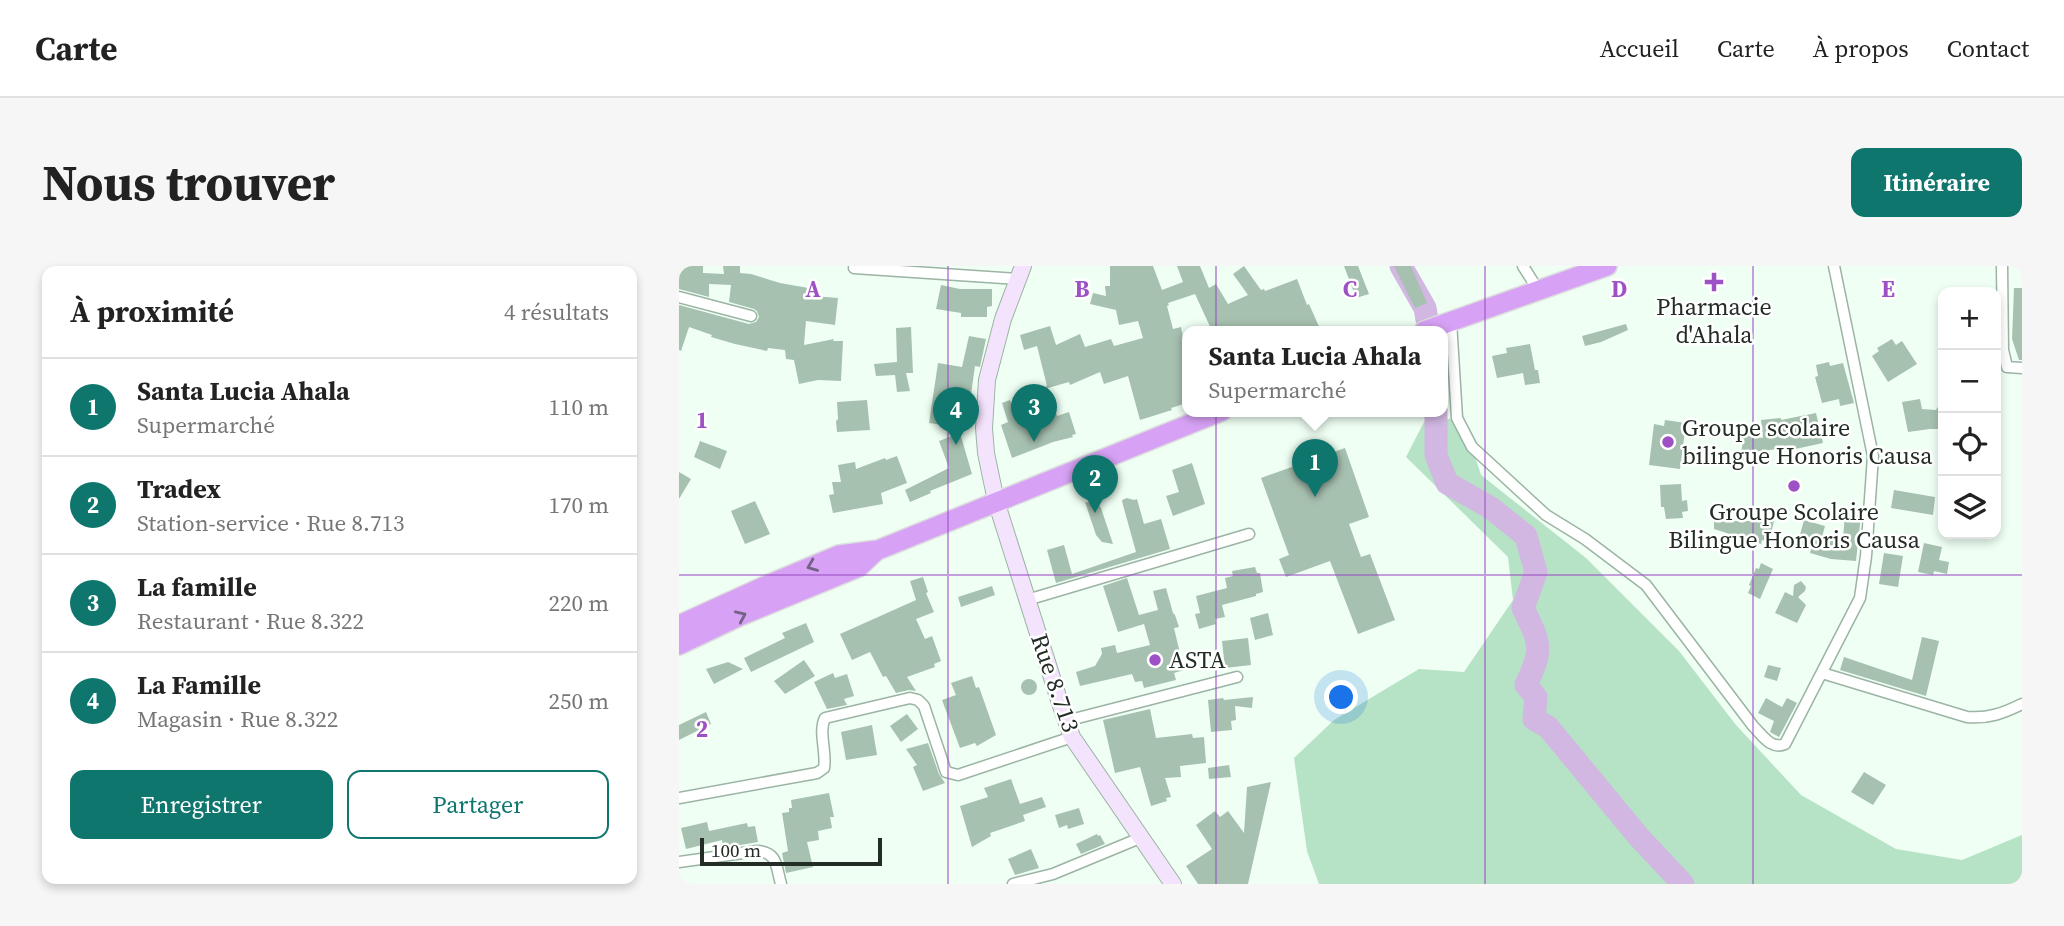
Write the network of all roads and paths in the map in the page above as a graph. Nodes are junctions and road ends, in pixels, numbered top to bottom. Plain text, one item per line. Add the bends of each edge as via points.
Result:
1 (1523, 266) edge
2 (1608, 266) edge
3 (1834, 266) edge
4 (2003, 266) edge
5 (854, 268) dead end
6 (1020, 273) edge
7 (1538, 290) junction
8 (679, 297) edge
9 (751, 316) dead end
10 (1451, 321) junction
11 (1438, 326) edge
12 (2022, 368) edge
13 (1207, 417) edge
14 (996, 501) junction
15 (1249, 534) dead end
16 (878, 550) junction
17 (1027, 600) junction
18 (679, 625) edge
19 (679, 645) edge
20 (1822, 673) junction
21 (1237, 677) dead end
22 (2022, 704) edge
23 (1066, 721) junction
24 (1072, 737) junction
25 (679, 799) edge
26 (1140, 838) junction
27 (679, 862) edge
28 (781, 884) edge
29 (1013, 884) edge
30 (1173, 884) edge

1 - 7 street
2 - 7 highway
3 - 20 street via 1873,456 1860,598
4 - 12 street via 2003,350 2007,368
5 - 6 street
6 - 14 main road, Rue 8.713 via 987,380 984,428
7 - 10 highway
8 - 9 street
10 - 11 highway
10 - 20 street via 1457,418 1472,447 1546,515 1646,585 1771,745 1784,744
13 - 14 highway
14 - 16 highway
14 - 17 main road, Rue 8.713
15 - 17 street
16 -> 18 highway via 839,555
19 -> 16 highway via 859,567
17 - 23 main road, Rue 8.713
20 - 22 street via 1967,717 1992,716
21 - 23 street
23 - 24 main road, Rue 8.713
24 - 25 street via 951,775 946,772 924,706 910,698 825,718 824,768 817,773
24 - 26 main road, Rue 8.713
26 - 29 street via 1053,874
26 - 30 main road, Rue 8.713
27 - 28 street via 768,852

